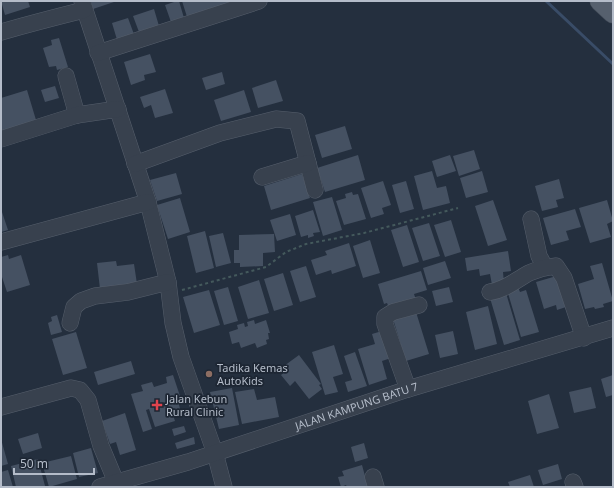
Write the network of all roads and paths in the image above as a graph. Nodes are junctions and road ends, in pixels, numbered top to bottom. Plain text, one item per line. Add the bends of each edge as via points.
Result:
1 (259, 1) edge
2 (83, 6) edge
3 (1, 32) edge
4 (98, 53) junction
5 (66, 76) dead end
6 (118, 110) junction
7 (77, 116) junction
8 (1, 139) edge
9 (308, 163) junction
10 (135, 164) junction
11 (262, 177) dead end
12 (316, 190) dead end
13 (148, 202) junction
14 (458, 208) dead end
15 (531, 219) dead end
16 (1, 242) edge
17 (545, 268) junction
18 (169, 287) junction
19 (490, 292) dead end
20 (419, 305) dead end
21 (70, 323) dead end
22 (613, 328) edge
23 (584, 338) junction
24 (408, 389) junction
25 (1, 407) edge
26 (215, 452) junction
27 (116, 482) junction
28 (100, 487) edge
29 (224, 487) edge

1 - 4 street
2 - 3 street via 49,20 36,21
2 - 4 street
4 - 6 street
5 - 7 street
6 - 7 street
6 - 10 street
7 - 8 street
9 - 10 street via 297,121 276,119 220,133
9 - 11 street
9 - 12 street
10 - 13 street
13 - 16 street
13 - 18 street
14 - 18 path via 364,233 312,242 286,252 266,267
15 - 17 street via 539,256
17 - 19 street via 530,272 500,290
17 - 23 street via 556,266 564,278
18 - 21 street via 95,296 81,301 74,307
18 - 26 street via 173,324 181,358
20 - 24 street via 393,312 385,317 385,324
22 - 23 street, JALAN KAMPUNG BATU 7
23 - 24 street, JALAN KAMPUNG BATU 7
24 - 26 street, JALAN KAMPUNG BATU 7
25 - 27 street via 71,388 80,390 88,400 101,446
26 - 27 street, JALAN KAMPUNG BATU 7
26 - 29 street
27 - 28 street, JALAN KAMPUNG BATU 7

